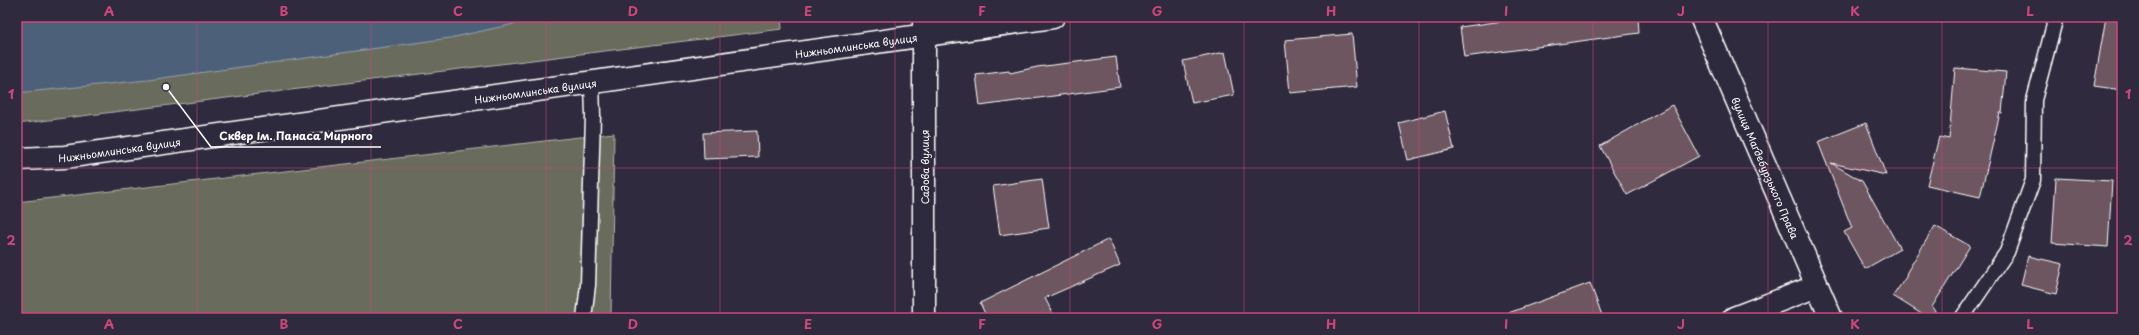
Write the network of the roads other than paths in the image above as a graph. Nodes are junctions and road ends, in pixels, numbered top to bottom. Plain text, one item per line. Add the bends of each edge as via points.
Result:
1 (1053, 17) edge
2 (1701, 17) edge
3 (2056, 17) edge
4 (924, 26) edge
5 (592, 84) junction
6 (17, 159) edge
7 (1817, 286) junction
8 (584, 318) edge
9 (924, 318) edge
10 (1734, 318) edge
11 (1831, 318) edge
12 (1962, 318) edge

1 - 4 main road, Нижньомлинська вулиця
2 - 7 main road, вулиця Маґдебурзького Права
3 - 12 lane via 2034,100 2033,180 2007,252
4 - 5 main road, Нижньомлинська вулиця
4 - 9 main road, Садова вулиця
5 - 6 main road, Нижньомлинська вулиця via 65,157
5 - 8 lane via 588,285
7 - 10 main road
7 - 11 main road, вулиця Маґдебурзького Права

